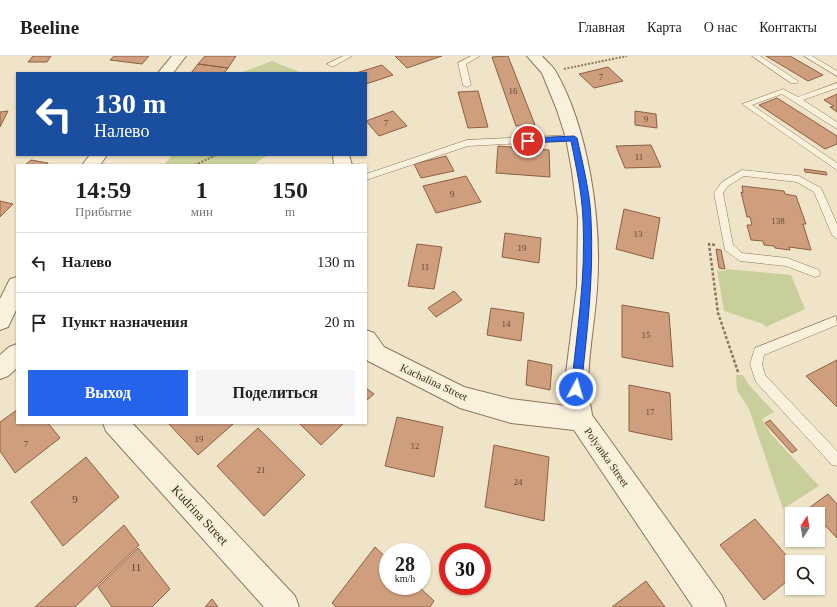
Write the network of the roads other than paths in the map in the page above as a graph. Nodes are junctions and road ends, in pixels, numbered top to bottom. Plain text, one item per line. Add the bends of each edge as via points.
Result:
1 (179, 56) edge
2 (349, 56) edge
3 (477, 56) edge
4 (534, 56) edge
5 (755, 56) edge
6 (807, 56) edge
7 (837, 63) edge
8 (331, 64) dead end
9 (826, 67) junction
10 (167, 72) edge
11 (837, 74) edge
12 (794, 81) dead end
13 (467, 85) dead end
14 (837, 85) edge
15 (797, 100) junction
16 (837, 126) edge
17 (574, 138) junction
18 (98, 156) edge
19 (92, 164) edge
20 (837, 166) edge
21 (367, 177) edge
22 (837, 235) edge
23 (815, 273) dead end
24 (16, 287) edge
25 (0, 321) edge
26 (836, 321) dead end
27 (367, 341) edge
28 (0, 351) edge
29 (16, 353) edge
30 (16, 354) edge
31 (0, 369) edge
32 (581, 419) junction
33 (116, 424) edge
34 (837, 460) edge
35 (284, 607) edge
36 (711, 607) edge

1 - 10 street
2 - 8 lane
3 - 13 lane via 462,63
4 - 17 street, Polyanka Street via 549,72
5 - 12 lane
6 - 9 lane
7 - 9 lane
9 - 11 lane
14 - 15 lane
15 - 16 lane
15 - 20 lane via 783,91 746,104
17 - 21 lane via 467,144
17 - 32 street, Polyanka Street via 587,218 587,286 576,389
18 - 19 street
22 - 23 lane via 818,190 799,178 742,173 725,184 718,193 728,247 740,257 787,262
24 - 25 street
26 - 34 lane via 759,352 756,364 760,378
27 - 32 street, Kachalina Street via 376,354 460,397 511,411
28 - 29 street
30 - 31 street
32 - 36 street, Polyanka Street
33 - 35 street, Kudrina Street

